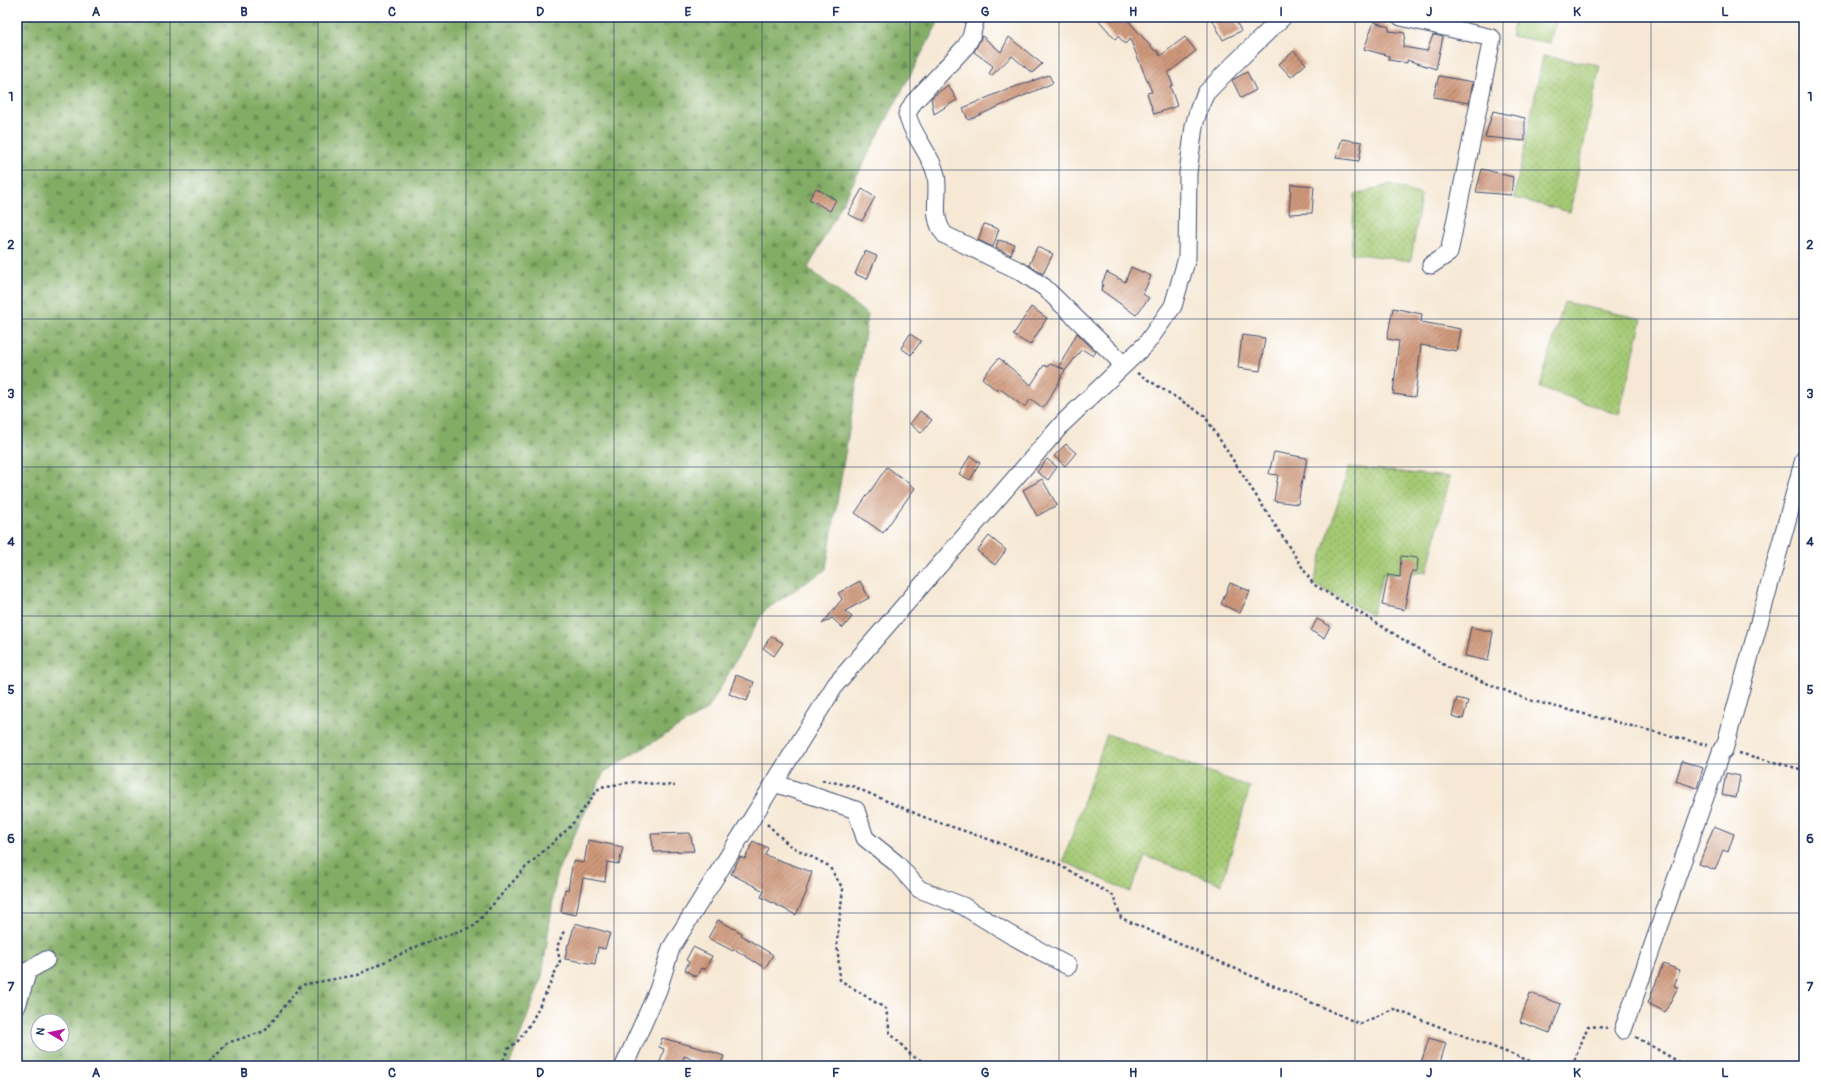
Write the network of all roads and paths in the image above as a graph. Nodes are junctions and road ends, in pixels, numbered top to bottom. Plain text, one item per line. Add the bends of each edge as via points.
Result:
1 (976, 17) edge
2 (1283, 17) edge
3 (1401, 17) edge
4 (1430, 265) dead end
5 (1124, 365) junction
6 (1804, 459) edge
7 (1722, 749) junction
8 (1804, 770) edge
9 (817, 779) dead end
10 (774, 783) junction
11 (675, 786) dead end
12 (755, 813) junction
13 (564, 931) dead end
14 (46, 960) dead end
15 (1068, 966) dead end
16 (17, 1006) edge
17 (1623, 1030) dead end
18 (205, 1066) edge
19 (501, 1066) edge
20 (624, 1066) edge
21 (933, 1066) edge
22 (1543, 1066) edge

1 - 5 street via 966,46 913,103 907,114 930,158 936,176 936,216 939,227 945,235 1020,272 1044,287
2 - 5 street via 1206,93 1194,126 1188,173 1187,258 1173,306 1146,344
3 - 4 street via 1492,38 1449,253
5 - 7 path via 1204,415 1313,584 1458,672 1529,700
5 - 10 street via 1063,424 836,684
6 - 7 street via 1724,750
7 - 8 path
7 - 17 street
9 - 22 path via 852,786 926,818 1050,860 1114,896 1121,918 1360,1024 1393,1008
10 - 12 street
10 - 15 street via 856,810 865,838 896,863 919,889 963,906
11 - 18 path via 634,782 600,787 570,827 524,869 474,926 422,944 357,975 302,985 266,1031 227,1043
12 - 20 street via 671,948 658,990
12 - 21 path via 789,845 829,866 843,889 836,941 840,980 886,1009 890,1033 912,1056
13 - 19 path via 557,947 560,961 546,993 518,1041 508,1049
14 - 16 street via 28,971

